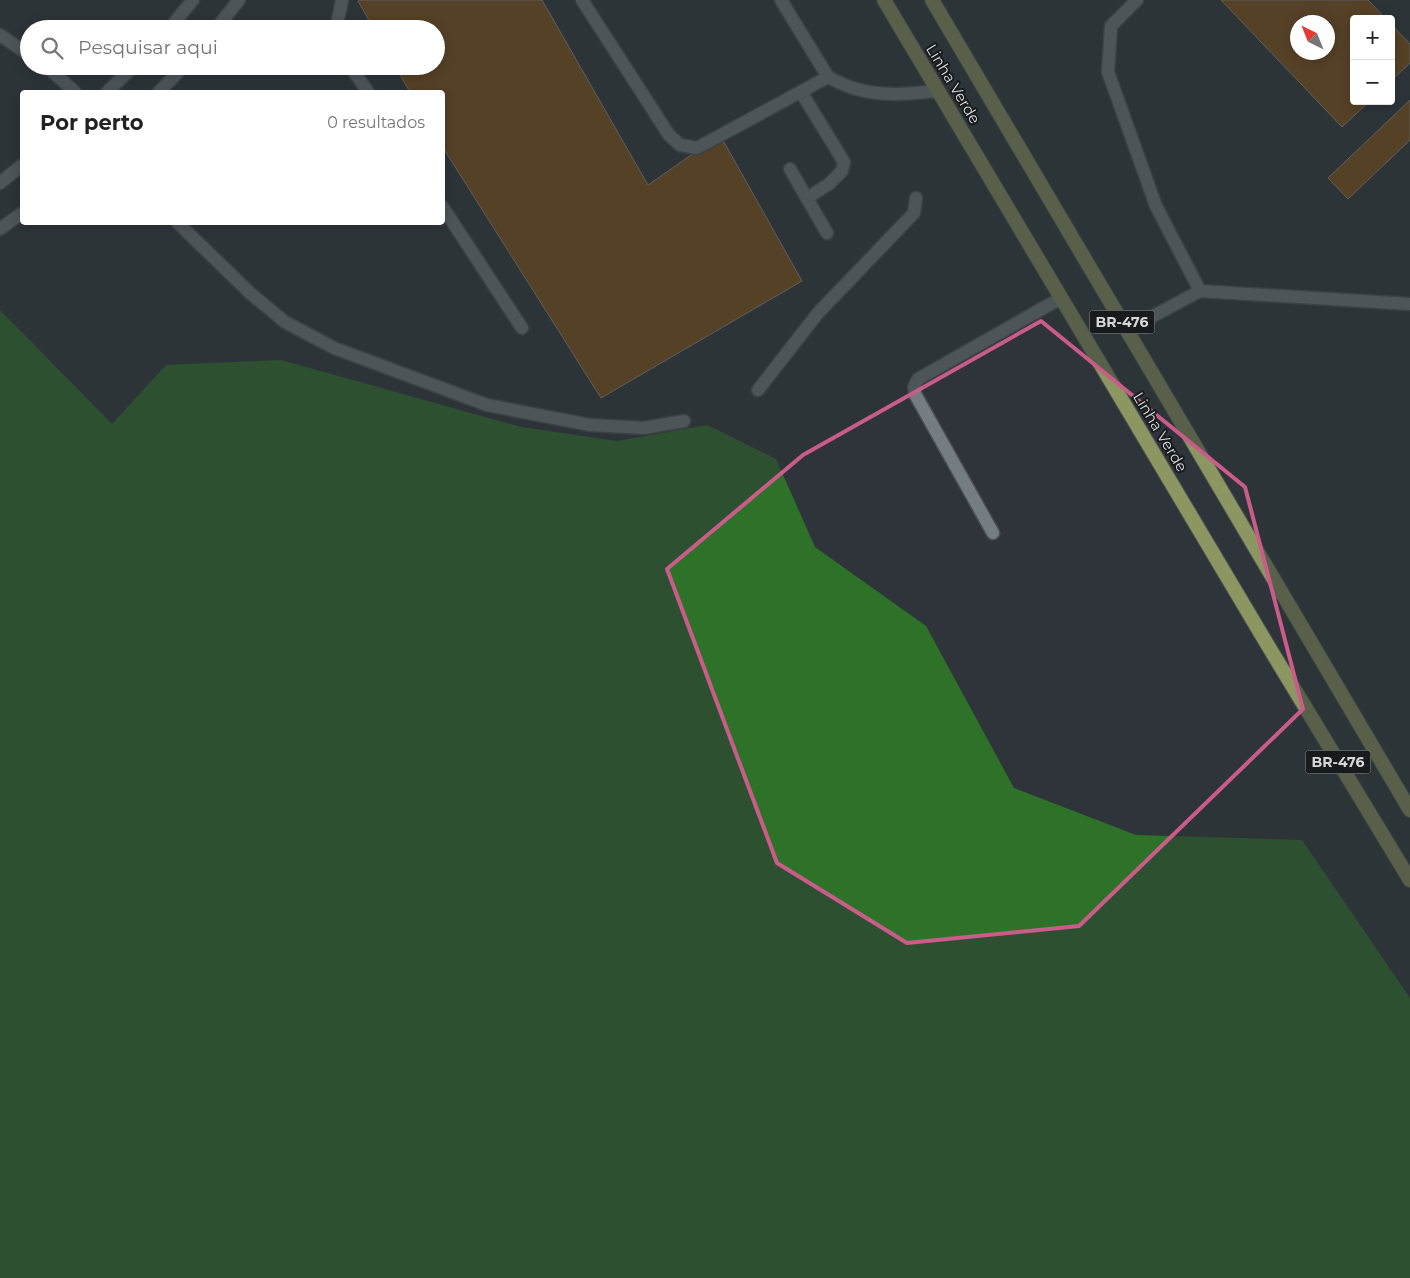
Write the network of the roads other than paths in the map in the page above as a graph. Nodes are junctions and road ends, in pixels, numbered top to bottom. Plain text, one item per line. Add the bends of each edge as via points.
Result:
1 (193, 0) edge
2 (239, 0) edge
3 (342, 0) edge
4 (582, 0) edge
5 (780, 0) edge
6 (884, 0) edge
7 (932, 0) edge
8 (1137, 0) edge
9 (177, 20) edge
10 (223, 20) edge
11 (338, 20) edge
12 (0, 35) edge
13 (20, 49) edge
14 (56, 75) edge
15 (125, 75) edge
16 (175, 75) edge
17 (356, 75) edge
18 (828, 77) junction
19 (73, 90) edge
20 (109, 90) edge
21 (161, 90) edge
22 (367, 90) edge
23 (938, 91) junction
24 (800, 92) junction
25 (20, 167) edge
26 (790, 169) dead end
27 (0, 182) edge
28 (807, 198) junction
29 (916, 198) dead end
30 (445, 211) edge
31 (20, 214) edge
32 (180, 225) edge
33 (0, 229) edge
34 (827, 233) dead end
35 (1200, 291) junction
36 (1061, 298) junction
37 (1410, 304) edge
38 (522, 328) dead end
39 (1127, 330) junction
40 (758, 390) dead end
41 (684, 421) dead end
42 (993, 533) dead end
43 (1410, 810) edge
44 (1410, 880) edge

1 - 9 street
2 - 10 street
3 - 11 street
4 - 24 street via 669,136 680,144 697,148
5 - 18 street
6 - 23 highway, Linha Verde / BR-476
7 - 39 highway, Linha Verde / BR-476
8 - 35 street via 1111,26 1108,72 1156,206
12 - 13 street
14 - 19 street
15 - 20 street
16 - 21 street
17 - 22 street
18 - 23 street via 854,88 883,94
18 - 24 street
23 - 36 highway, Linha Verde / BR-476
24 - 28 street via 844,162 842,171 829,184
25 - 27 street
26 - 28 street
28 - 34 street
29 - 40 street via 914,213 818,313
30 - 38 street
31 - 33 street
32 - 41 street via 286,322 334,348 486,405 590,424 644,428
35 - 37 street
35 - 39 street
36 - 42 street via 918,379 914,387
36 - 44 highway, Linha Verde / BR-476
39 - 43 highway, Linha Verde / BR-476

